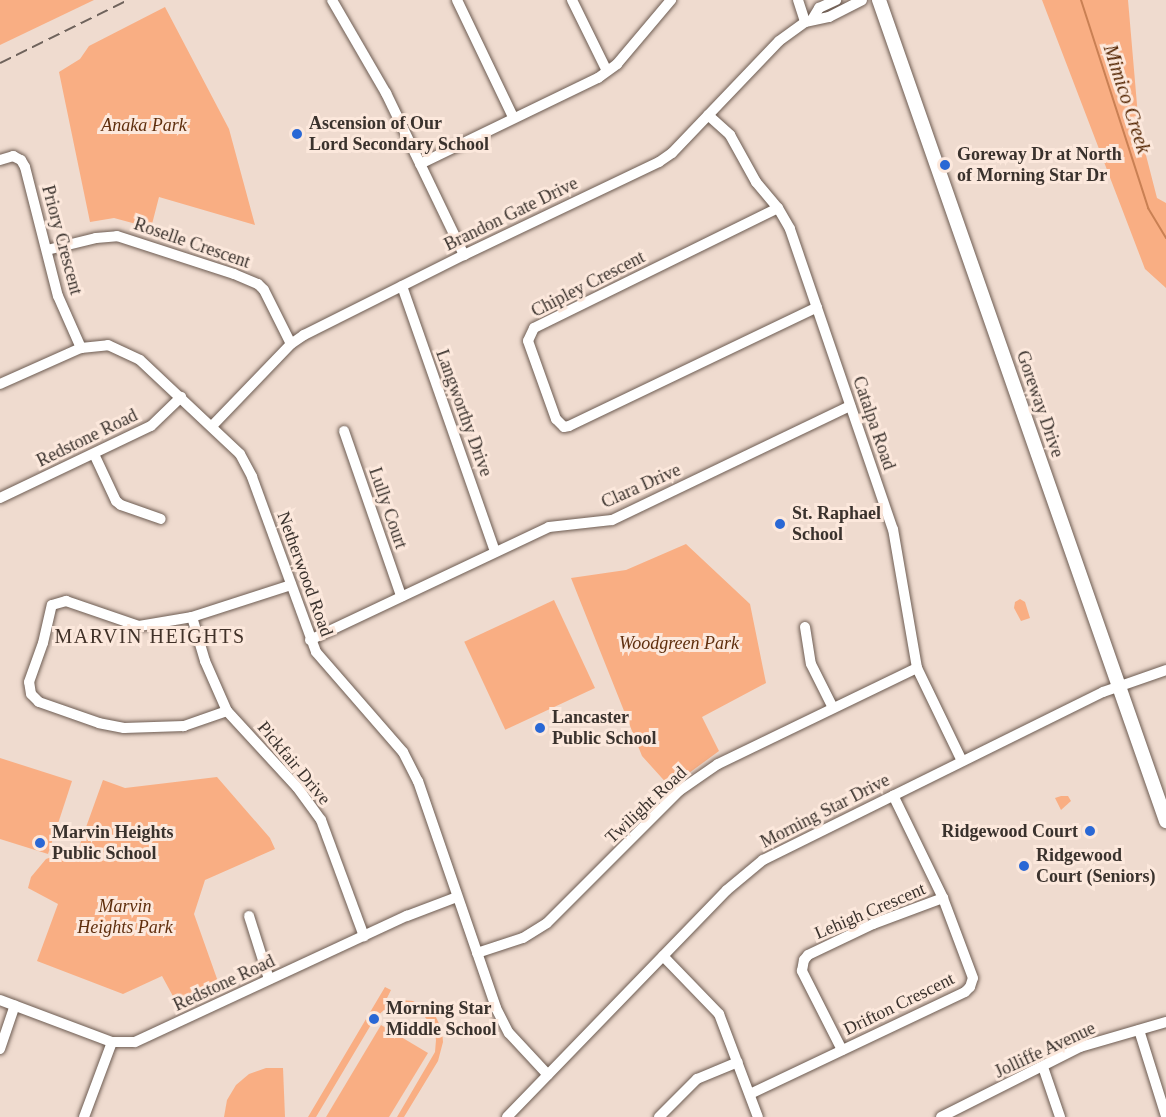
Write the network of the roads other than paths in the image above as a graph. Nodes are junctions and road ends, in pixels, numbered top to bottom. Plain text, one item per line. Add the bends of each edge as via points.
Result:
1 (332, 0) edge
2 (457, 0) edge
3 (572, 0) edge
4 (671, 0) edge
5 (798, 0) edge
6 (836, 0) edge
7 (862, 0) edge
8 (879, 0) edge
9 (809, 20) junction
10 (607, 71) junction
11 (708, 115) junction
12 (513, 117) junction
13 (0, 160) edge
14 (420, 164) junction
15 (778, 208) junction
16 (47, 250) junction
17 (464, 255) junction
18 (402, 286) junction
19 (817, 307) junction
20 (291, 344) junction
21 (81, 348) junction
22 (0, 384) edge
23 (181, 396) junction
24 (850, 406) junction
25 (212, 426) junction
26 (344, 431) dead end
27 (94, 454) junction
28 (0, 498) edge
29 (161, 519) dead end
30 (495, 550) junction
31 (291, 585) junction
32 (401, 596) junction
33 (192, 617) junction
34 (805, 627) dead end
35 (310, 640) junction
36 (917, 668) junction
37 (1166, 670) edge
38 (1119, 685) junction
39 (833, 708) junction
40 (227, 711) junction
41 (962, 761) junction
42 (892, 795) junction
43 (1166, 821) edge
44 (458, 897) junction
45 (943, 898) junction
46 (249, 916) dead end
47 (364, 936) junction
48 (477, 953) junction
49 (663, 956) junction
50 (269, 980) junction
51 (0, 1000) edge
52 (15, 1005) junction
53 (1166, 1022) edge
54 (1138, 1030) junction
55 (112, 1042) junction
56 (0, 1049) edge
57 (842, 1050) junction
58 (738, 1062) junction
59 (1043, 1067) junction
60 (548, 1075) junction
61 (750, 1094) junction
62 (1166, 1116) edge
63 (84, 1117) edge
64 (507, 1117) edge
65 (659, 1117) edge
66 (758, 1117) edge
67 (940, 1117) edge
68 (1060, 1117) edge

1 - 14 street via 380,81
2 - 12 street
3 - 10 street
4 - 10 street
5 - 9 street
6 - 9 street, Brandon Gate Drive via 819,8
7 - 9 street, Brandon Gate Drive via 829,16
8 - 38 main road, Goreway Drive
9 - 11 street, Brandon Gate Drive via 770,49
10 - 12 street
11 - 15 street, Catalpa Road via 730,135 756,182
11 - 17 street, Brandon Gate Drive via 659,162
12 - 14 street
13 - 16 street, Priory Crescent via 13,156 25,167
14 - 17 street
15 - 19 street, Catalpa Road via 790,229
15 - 19 street, Chipley Crescent via 534,328 528,340 556,419 564,427 569,426
16 - 20 street, Roselle Crescent via 117,236 234,274 264,290
16 - 21 street, Priory Crescent via 58,296
17 - 18 street, Brandon Gate Drive
18 - 20 street, Brandon Gate Drive
18 - 30 street, Langworthy Drive
19 - 24 street, Catalpa Road
20 - 25 street, Brandon Gate Drive
21 - 22 street, Netherwood Road
21 - 23 street, Netherwood Road via 108,345 124,351
23 - 25 street, Netherwood Road
23 - 27 street, Redstone Road via 151,426
24 - 30 street, Clara Drive via 612,520 549,527
24 - 36 street, Catalpa Road via 893,529
25 - 31 street, Netherwood Road via 246,463
26 - 32 street, Lully Court
27 - 28 street, Redstone Road
27 - 29 street via 116,501
30 - 32 street, Clara Drive
31 - 33 street
31 - 35 street, Netherwood Road
32 - 35 street, Clara Drive
33 - 40 street, Pickfair Drive via 205,662
33 - 40 street via 139,626 59,601 49,612 29,690 39,702 124,728 184,726
34 - 39 street via 811,664
35 - 44 street, Netherwood Road via 324,663 403,752 418,781
36 - 39 street, Twilight Road
36 - 41 street, Catalpa Road
37 - 38 street, Morning Star Drive
38 - 41 street, Morning Star Drive
38 - 43 main road, Goreway Drive
39 - 48 street, Twilight Road via 718,764 680,792 547,923 523,938
40 - 47 street, Pickfair Drive via 297,787 321,820
41 - 42 street, Morning Star Drive
42 - 45 street, Drifton Crescent
42 - 49 street, Morning Star Drive via 762,860
44 - 47 street, Redstone Road
44 - 48 street, Netherwood Road
45 - 57 street, Drifton Crescent via 973,978 970,987
45 - 57 street, Lehigh Crescent via 873,924 804,960 802,971
46 - 50 street
47 - 50 street, Redstone Road
48 - 60 street, Netherwood Road via 508,1033
49 - 58 street via 719,1014
49 - 60 street, Morning Star Drive
50 - 55 street, Redstone Road via 142,1040
51 - 52 street, Redstone Road
52 - 55 street, Redstone Road
52 - 56 street
53 - 54 street, Jolliffe Avenue
54 - 59 street, Jolliffe Avenue via 1080,1047
54 - 62 street
55 - 63 street
57 - 61 street, Drifton Crescent
58 - 61 street
58 - 65 street via 697,1079
59 - 67 street, Jolliffe Avenue
59 - 68 street
60 - 64 street, Morning Star Drive
61 - 66 street

